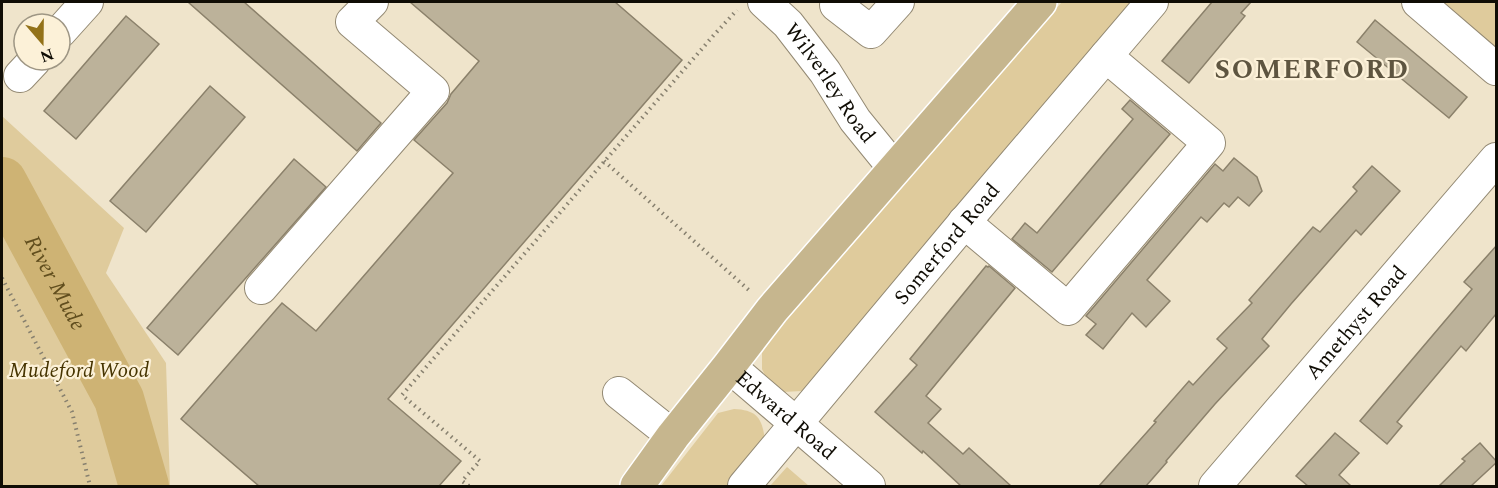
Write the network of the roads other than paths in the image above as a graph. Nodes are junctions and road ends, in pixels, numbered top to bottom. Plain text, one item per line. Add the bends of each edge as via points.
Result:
1 (87, 2) edge
2 (372, 2) edge
3 (898, 2) edge
4 (1040, 2) edge
5 (1152, 2) edge
6 (1418, 2) edge
7 (835, 3) edge
8 (750, 6) edge
9 (72, 19) edge
10 (1106, 56) junction
11 (1497, 69) edge
12 (1497, 159) edge
13 (894, 168) junction
14 (964, 222) junction
15 (261, 288) dead end
16 (729, 366) junction
17 (619, 393) dead end
18 (796, 424) junction
19 (673, 436) junction
20 (637, 486) edge
21 (744, 486) edge
22 (869, 486) edge
23 (1215, 486) edge

1 - 9 street
2 - 15 street via 352,22 434,91
3 - 7 street via 871,32
4 - 13 main road
5 - 10 street, Somerford Road
6 - 11 street
8 - 13 street, Wilverley Road via 788,24
10 - 14 street, Somerford Road
10 - 14 street via 1209,143 1068,309
12 - 23 street, Amethyst Road
13 - 16 main road
14 - 18 street, Somerford Road
16 - 18 street, Edward Road
16 - 19 main road
17 - 19 street
18 - 21 street, Somerford Road
18 - 22 street, Edward Road
19 - 20 main road

